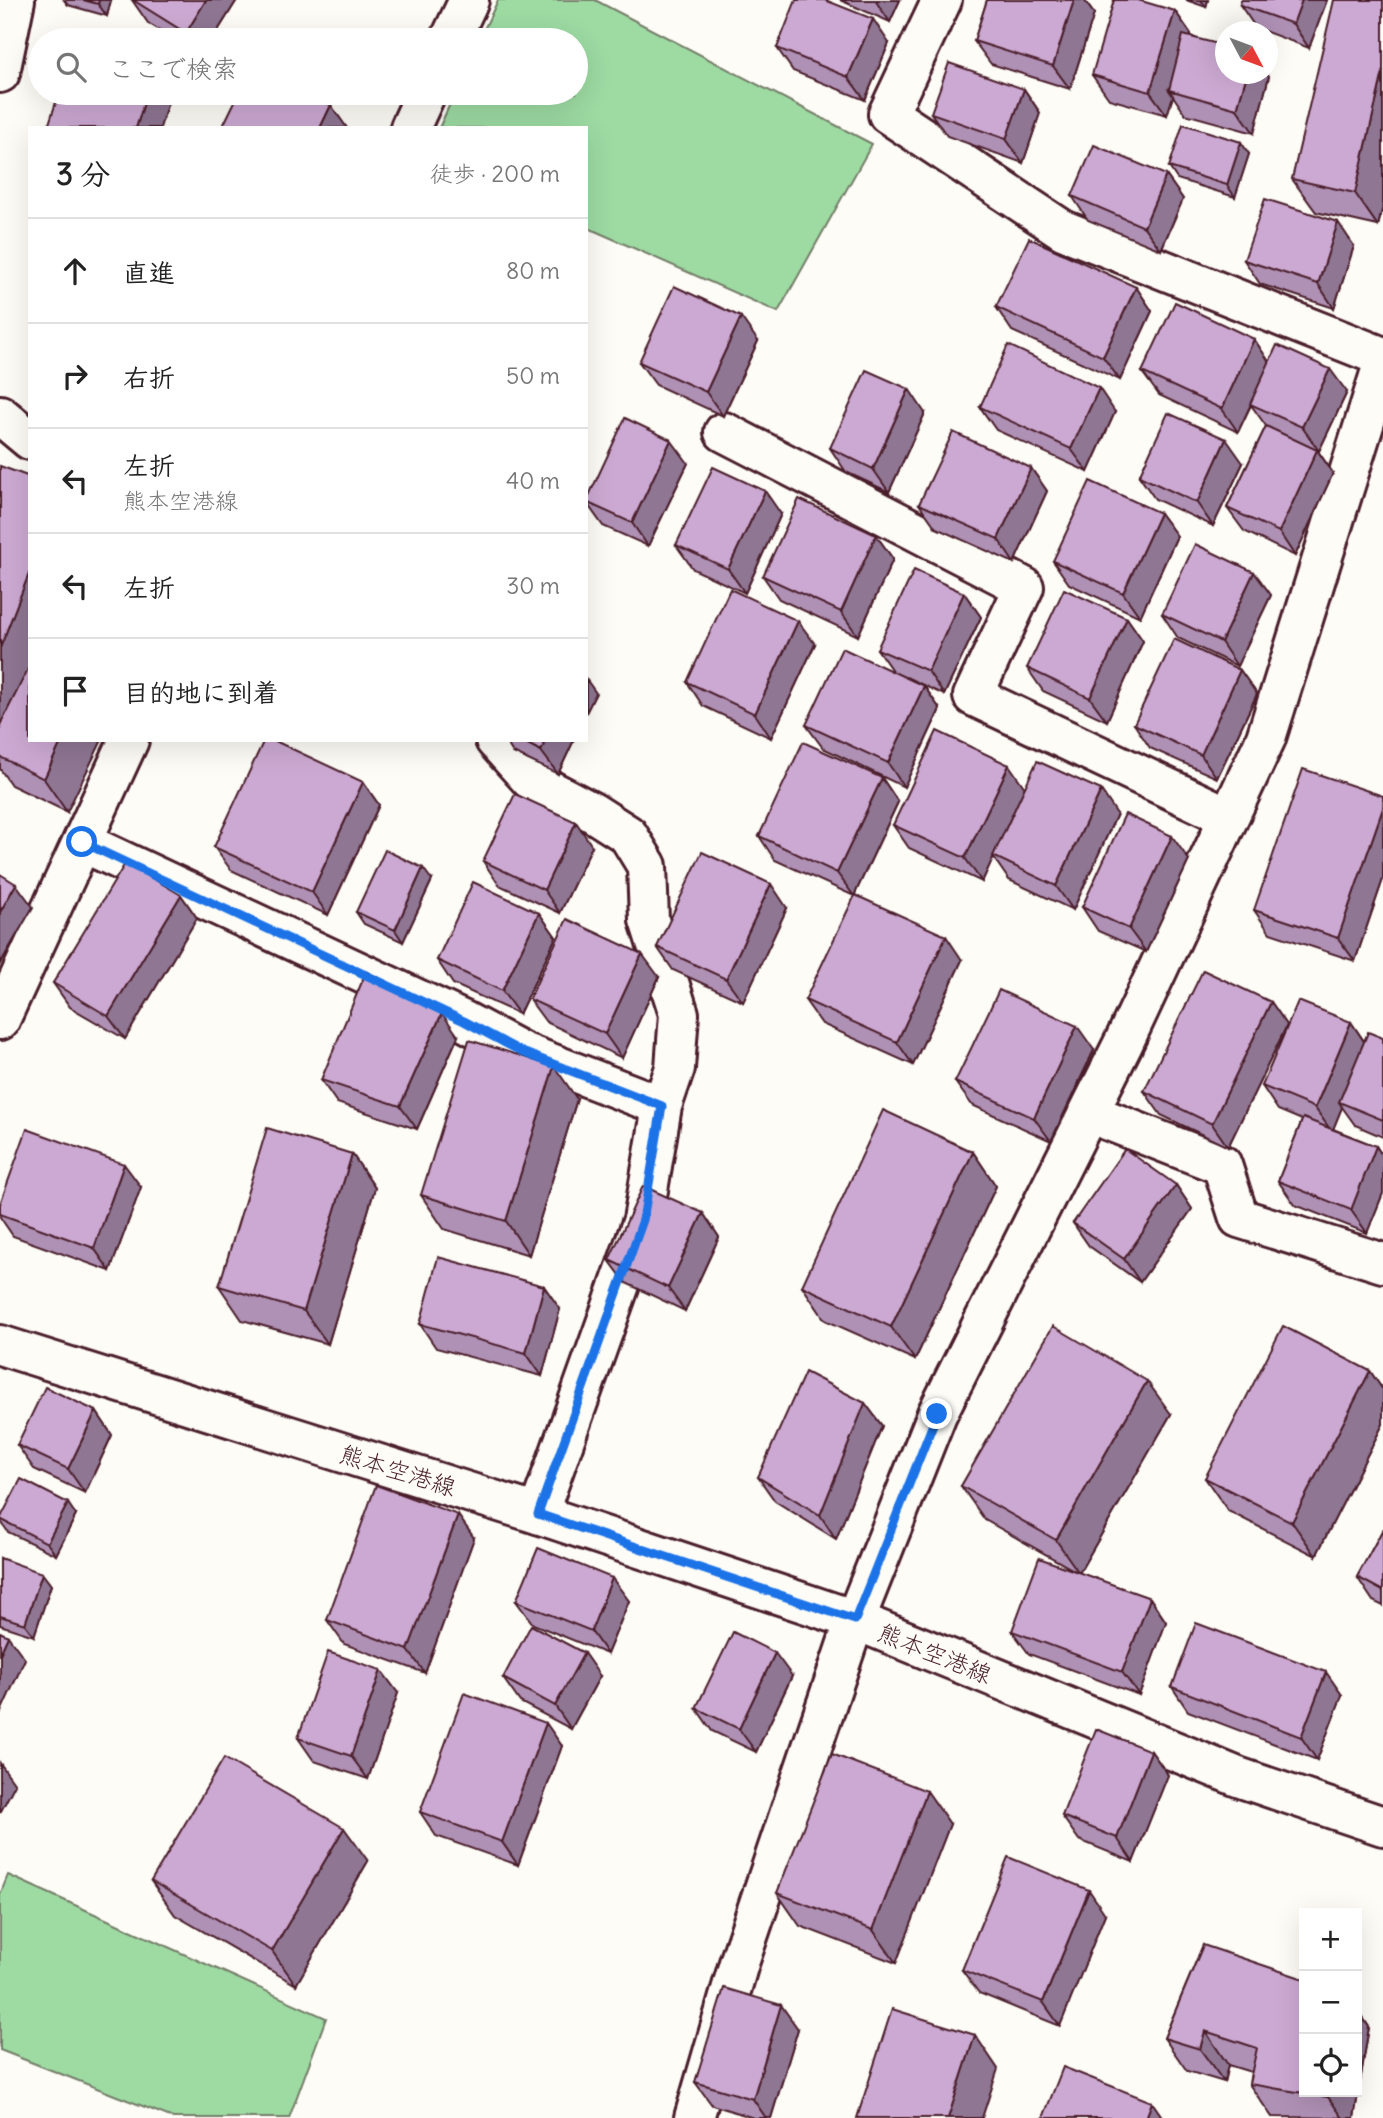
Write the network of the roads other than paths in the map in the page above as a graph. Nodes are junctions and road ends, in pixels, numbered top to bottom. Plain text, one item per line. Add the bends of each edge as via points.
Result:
1 (15, 0) edge
2 (468, 0) edge
3 (942, 0) edge
4 (455, 28) edge
5 (0, 73) edge
6 (421, 105) edge
7 (411, 126) edge
8 (1383, 357) edge
9 (1383, 364) edge
10 (0, 415) edge
11 (724, 432) dead end
12 (28, 438) edge
13 (1369, 460) edge
14 (128, 742) edge
15 (497, 742) edge
16 (1229, 817) junction
17 (82, 842) junction
18 (0, 1020) edge
19 (662, 1106) junction
20 (1089, 1113) junction
21 (1383, 1263) edge
22 (0, 1345) edge
23 (538, 1514) junction
24 (855, 1620) junction
25 (1383, 1826) edge
26 (694, 2118) edge

1 - 5 street
2 - 4 street
3 - 8 street via 888,114 1063,230
6 - 7 street
9 - 13 street
10 - 12 street
11 - 16 street via 1024,587 973,696
13 - 16 street via 1266,738
14 - 17 street
15 - 19 street via 531,780 628,835 647,866 649,920 679,1014 674,1068
16 - 20 street
17 - 18 street
17 - 19 street via 522,1052
19 - 23 street via 643,1220
20 - 21 street via 1222,1165 1239,1218
20 - 24 street via 937,1414
22 - 23 street, 熊本空港線
23 - 24 street, 熊本空港線
24 - 25 street, 熊本空港線 via 1238,1777
24 - 26 street via 739,1963

